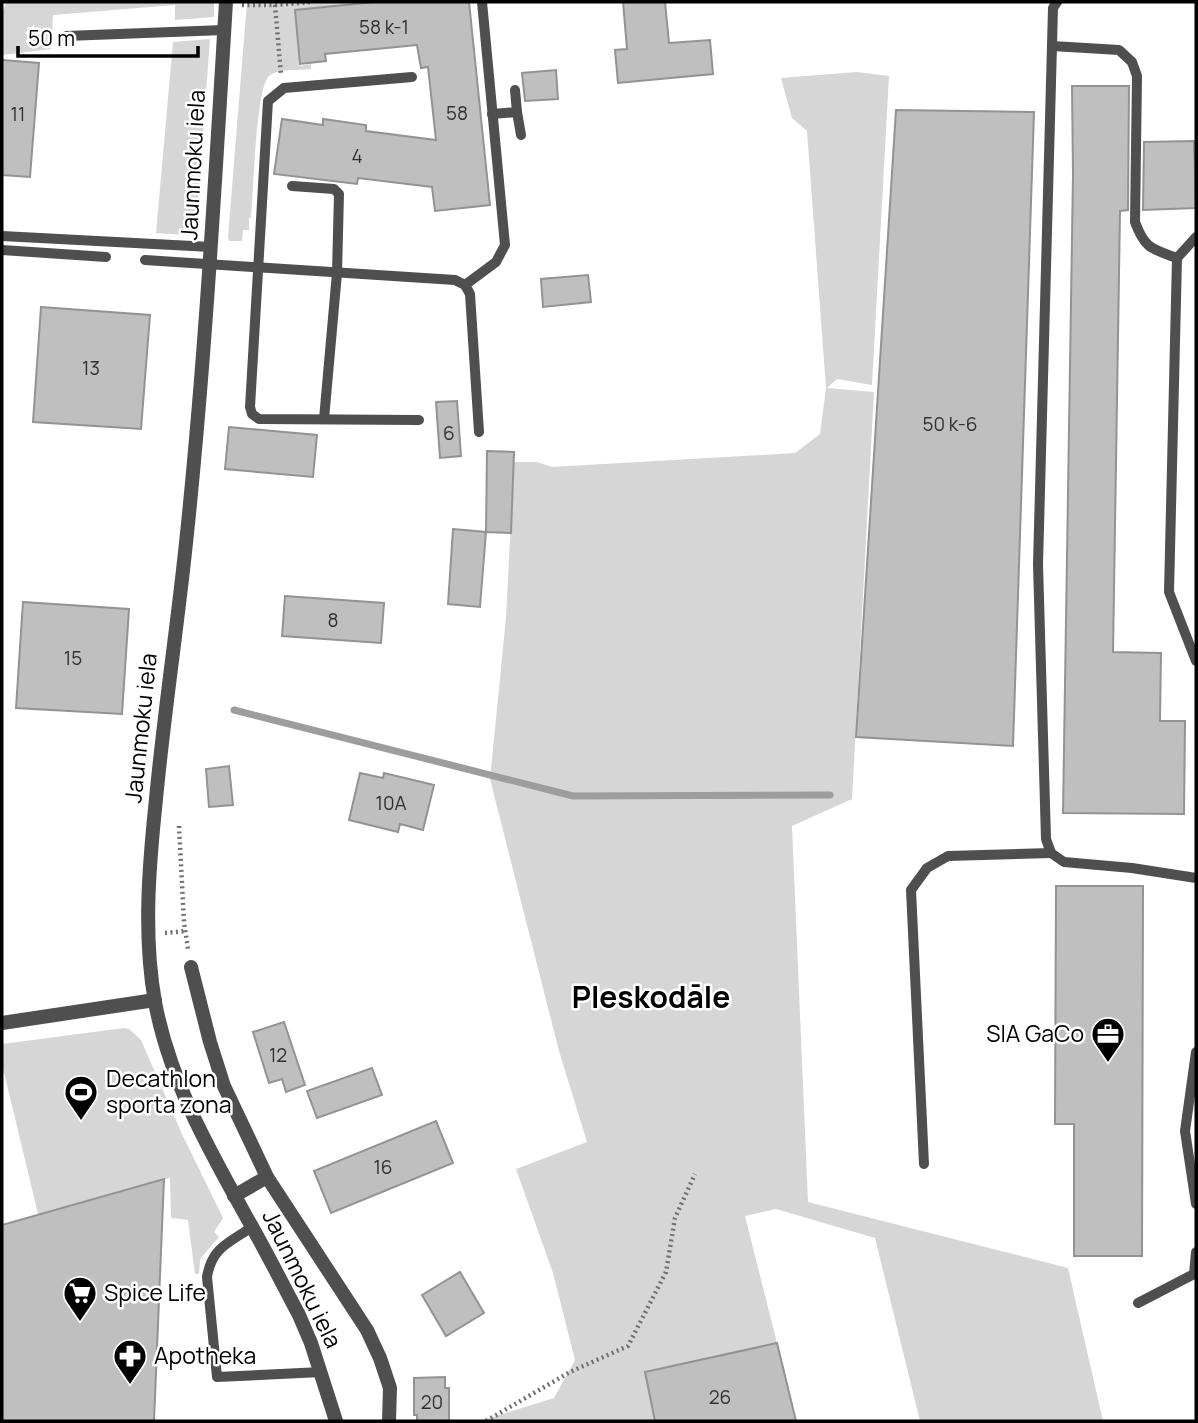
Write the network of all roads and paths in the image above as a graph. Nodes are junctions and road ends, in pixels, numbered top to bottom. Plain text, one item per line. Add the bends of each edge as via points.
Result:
1 (226, 2) edge
2 (312, 2) edge
3 (482, 2) edge
4 (1057, 2) edge
5 (241, 5) dead end
6 (275, 5) junction
7 (224, 30) junction
8 (66, 36) dead end
9 (1052, 46) junction
10 (281, 76) dead end
11 (412, 77) dead end
12 (514, 90) dead end
13 (517, 112) junction
14 (492, 114) junction
15 (521, 135) dead end
16 (292, 186) dead end
17 (2, 236) edge
18 (1196, 237) edge
19 (211, 247) junction
20 (2, 250) edge
21 (106, 257) dead end
22 (1177, 258) junction
23 (145, 260) dead end
24 (210, 264) junction
25 (258, 268) junction
26 (337, 273) junction
27 (465, 285) junction
28 (324, 419) junction
29 (419, 420) dead end
30 (479, 432) dead end
31 (1196, 661) edge
32 (179, 826) dead end
33 (1051, 853) junction
34 (1196, 878) edge
35 (191, 967) joint
36 (155, 1000) junction
37 (2, 1023) edge
38 (1196, 1052) edge
39 (924, 1164) dead end
40 (695, 1174) dead end
41 (267, 1177) junction
42 (234, 1196) junction
43 (1196, 1204) edge
44 (253, 1227) junction
45 (1196, 1252) edge
46 (1138, 1303) dead end
47 (322, 1372) junction
48 (336, 1421) edge
49 (389, 1421) edge
50 (486, 1421) edge

1 - 7 street, Jaunmoku iela
2 - 6 path
3 - 14 lane
4 - 9 lane
5 - 6 path
6 - 10 path
7 - 8 lane
7 - 19 street, Jaunmoku iela
9 - 22 lane via 1119,50 1132,62 1137,76 1135,222 1141,239 1154,250
9 - 33 lane via 1038,564 1046,839
11 - 25 lane via 284,88 268,101
12 - 13 lane
13 - 14 lane
13 - 15 lane
14 - 27 lane via 505,245 496,262
16 - 26 lane via 334,189 339,194
17 - 19 lane
18 - 22 lane
19 - 24 street, Jaunmoku iela
20 - 21 lane
22 - 31 lane via 1169,592
23 - 24 lane
24 - 25 lane
24 - 36 street, Jaunmoku iela via 186,544 149,862 148,934
25 - 26 lane
25 - 28 lane via 252,414 259,419
26 - 27 lane via 455,280
26 - 28 lane
27 - 30 lane via 470,294
28 - 29 lane
32 - 35 path
33 - 34 lane via 1064,862
33 - 39 lane via 948,856 928,868 911,890
35 - 41 street, Jaunmoku iela via 224,1086
36 - 37 street
36 - 42 street, Jaunmoku iela via 178,1080
38 - 43 lane via 1185,1131
40 - 50 path via 676,1218 666,1272 628,1346 570,1372
41 - 42 street
41 - 49 street, Jaunmoku iela via 367,1330 390,1388
42 - 44 street, Jaunmoku iela
44 - 47 street, Jaunmoku iela via 299,1315
44 - 47 lane via 223,1246 210,1261 207,1277 217,1377
45 - 46 lane via 1194,1274
47 - 48 street, Jaunmoku iela

